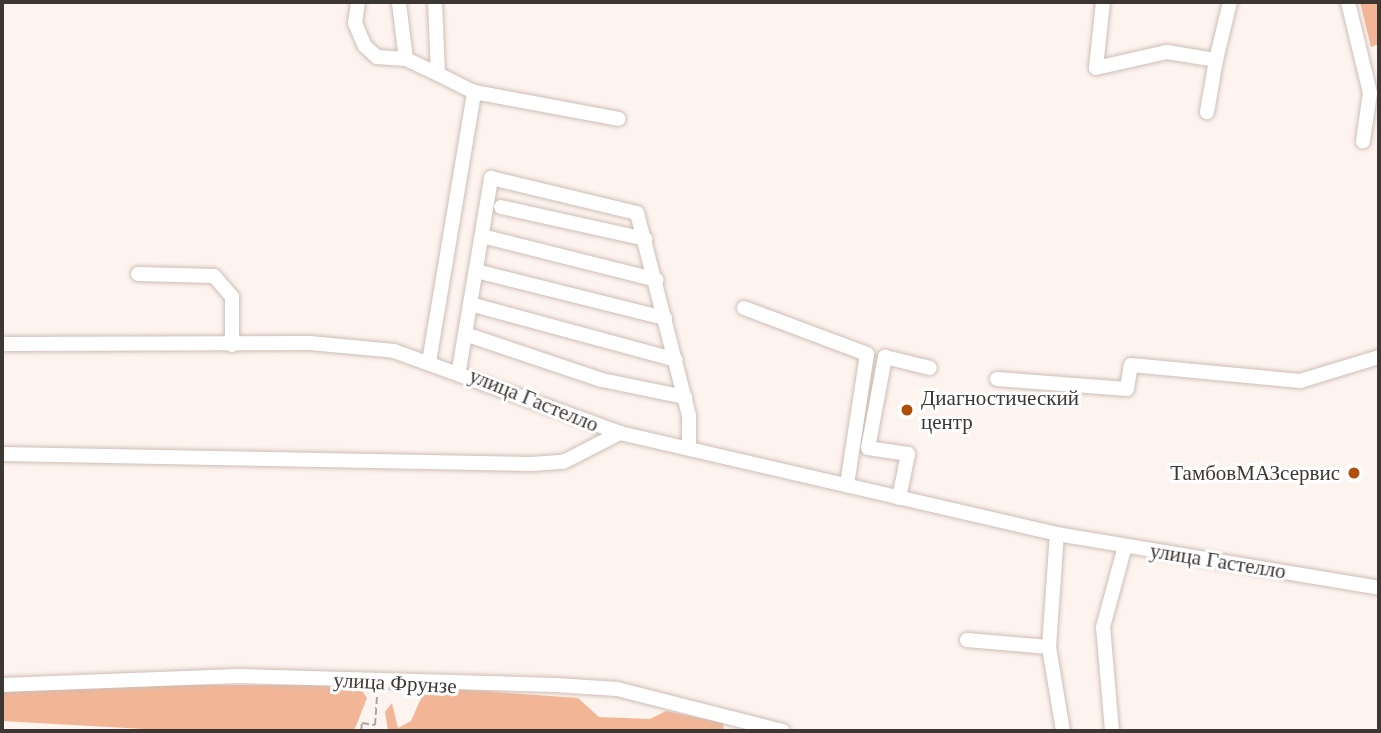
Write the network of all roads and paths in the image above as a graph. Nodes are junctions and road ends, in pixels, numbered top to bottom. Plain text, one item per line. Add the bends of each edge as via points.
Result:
1 (358, 2) edge
2 (435, 2) edge
3 (1103, 2) edge
4 (1230, 2) edge
5 (1348, 2) edge
6 (399, 3) edge
7 (405, 59) junction
8 (1216, 60) junction
9 (438, 74) junction
10 (474, 92) junction
11 (1207, 113) dead end
12 (619, 119) dead end
13 (1363, 141) dead end
14 (501, 207) dead end
15 (482, 236) junction
16 (645, 239) junction
17 (476, 271) junction
18 (138, 274) dead end
19 (656, 280) junction
20 (470, 304) junction
21 (744, 308) dead end
22 (665, 318) junction
23 (465, 334) junction
24 (2, 344) edge
25 (232, 345) junction
26 (867, 354) junction
27 (1379, 357) edge
28 (885, 358) junction
29 (676, 360) junction
30 (429, 362) junction
31 (930, 368) dead end
32 (459, 370) junction
33 (997, 379) dead end
34 (685, 397) junction
35 (620, 433) junction
36 (689, 448) junction
37 (2, 454) edge
38 (847, 485) junction
39 (899, 498) junction
40 (1057, 534) junction
41 (1125, 546) junction
42 (1379, 588) edge
43 (967, 640) dead end
44 (1049, 647) junction
45 (378, 681) junction
46 (2, 685) edge
47 (361, 731) edge
48 (783, 731) edge
49 (1063, 731) edge
50 (1112, 731) edge

1 - 7 street via 355,23 365,46 377,57
2 - 9 street
3 - 8 street via 1096,68 1167,52
4 - 8 street
5 - 13 street via 1370,93
6 - 7 street
7 - 9 street
8 - 11 street
9 - 10 street
10 - 12 street
10 - 30 street
14 - 16 street
15 - 16 street via 491,178 637,213
15 - 17 street
15 - 19 street
16 - 19 street
17 - 20 street
17 - 22 street
18 - 25 street via 214,276 232,297
19 - 22 street
20 - 23 street
20 - 29 street
21 - 26 street
22 - 29 street
23 - 32 street
23 - 34 street via 602,380
24 - 25 street, улица Гастелло
25 - 30 street, улица Гастелло via 347,346
26 - 28 street
26 - 38 street
27 - 33 street via 1300,381 1131,365 1128,389
28 - 31 street
28 - 39 street via 868,447 908,454
29 - 34 street
30 - 32 street, улица Гастелло
32 - 35 street, улица Гастелло
34 - 36 street
35 - 36 street, улица Гастелло
35 - 37 street via 563,462 531,464
36 - 38 street, улица Гастелло
38 - 39 street, улица Гастелло
39 - 40 street, улица Гастелло
40 - 41 street, улица Гастелло
40 - 44 street
41 - 42 street, улица Гастелло
41 - 50 street via 1103,627
43 - 44 street
44 - 49 street
45 - 46 street, улица Фрунзе via 237,676
45 - 47 path via 375,725 362,723
45 - 48 street, улица Фрунзе via 617,689

